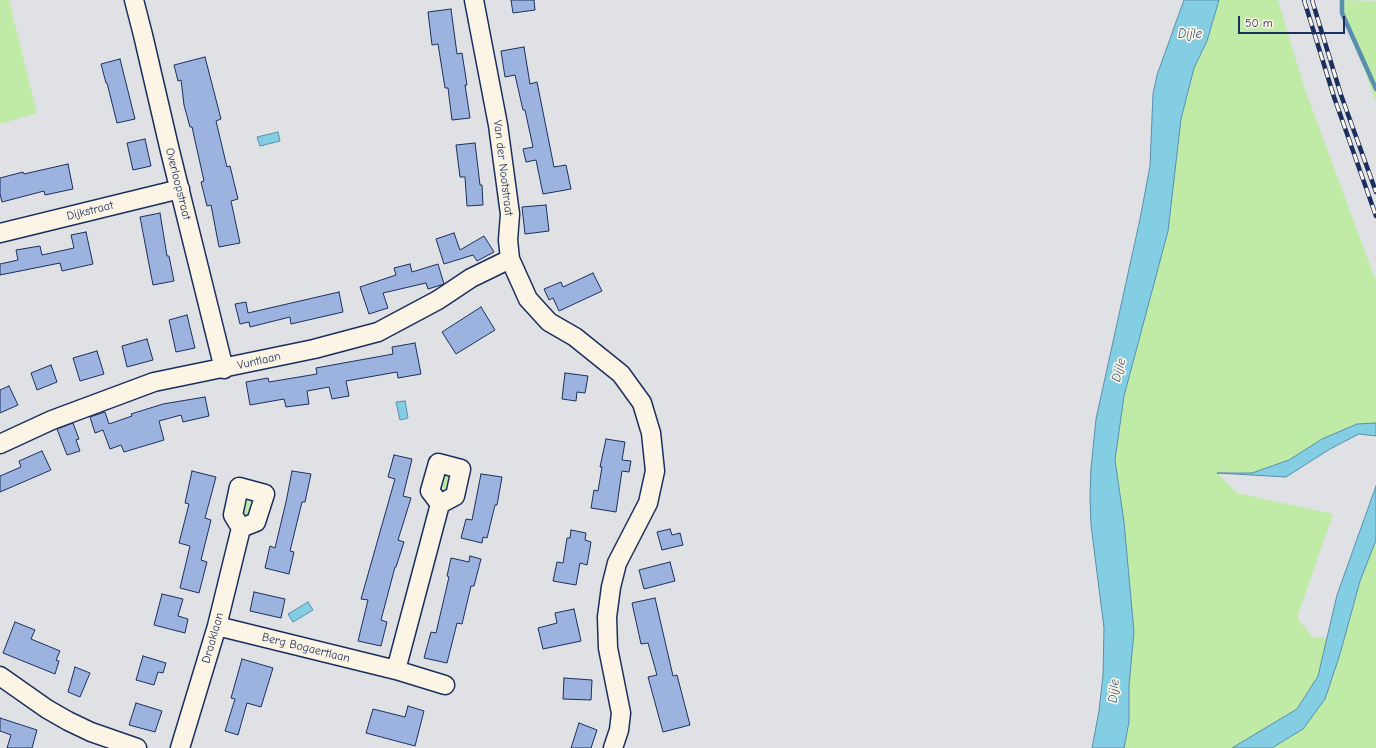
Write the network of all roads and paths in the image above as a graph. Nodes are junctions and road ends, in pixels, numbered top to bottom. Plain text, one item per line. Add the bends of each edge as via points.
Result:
1 (134, 0) edge
2 (474, 0) edge
3 (180, 189) junction
4 (0, 234) edge
5 (510, 259) junction
6 (224, 369) junction
7 (0, 444) edge
8 (440, 504) dead end
9 (242, 528) dead end
10 (217, 626) junction
11 (396, 670) junction
12 (0, 676) edge
13 (445, 684) dead end
14 (137, 748) edge
15 (180, 748) edge
16 (613, 748) edge

1 - 3 street, Overloopstraat
2 - 5 street, Van der Nootstraat via 498,125 510,214
3 - 4 street, Dijkstraat
3 - 6 street, Overloopstraat
5 - 6 street, Vuntlaan via 471,278 438,300 378,332
5 - 16 street, Van der Nootstraat via 528,299 549,322 575,337 621,374 642,403 651,433 655,470 648,503 617,563 607,617 608,648 621,713
6 - 7 street, Vuntlaan via 154,382 52,420
8 - 11 street
9 - 10 street, Draaklaan
10 - 11 street, Berg Bogaertlaan
10 - 15 street, Draaklaan
11 - 13 street, Berg Bogaertlaan
12 - 14 street via 68,721

